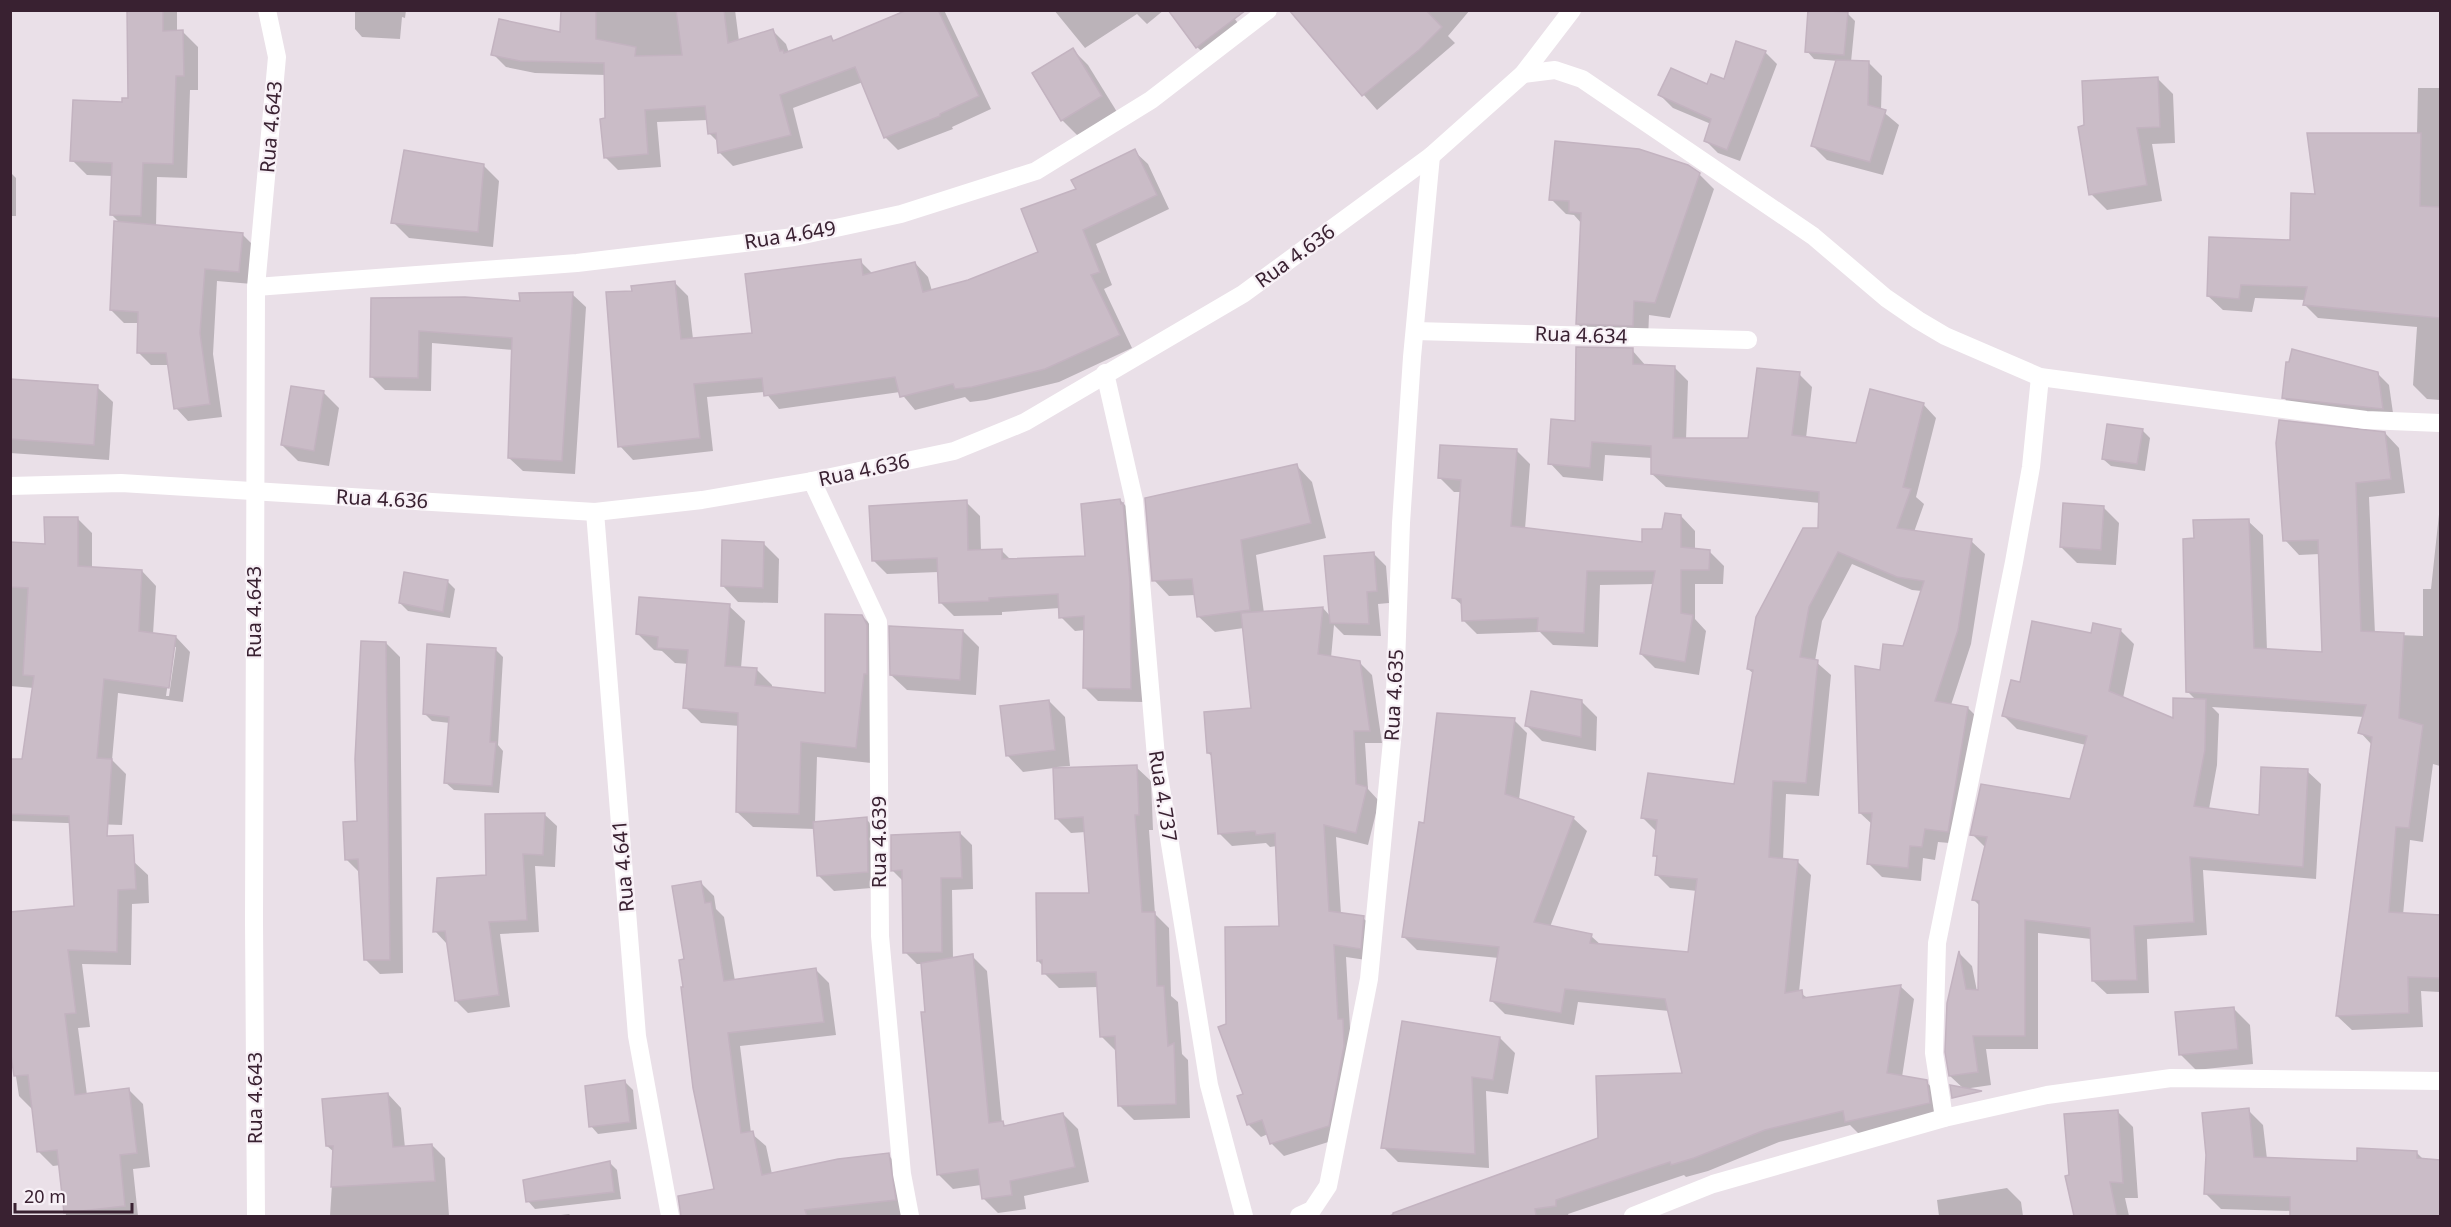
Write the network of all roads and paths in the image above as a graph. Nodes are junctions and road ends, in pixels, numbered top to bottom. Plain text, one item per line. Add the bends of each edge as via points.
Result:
1 (267, 10) edge
2 (1268, 10) edge
3 (1572, 10) edge
4 (1523, 74) junction
5 (1431, 156) junction
6 (256, 287) junction
7 (1415, 331) junction
8 (1748, 340) dead end
9 (1105, 373) junction
10 (2040, 377) junction
11 (2440, 423) edge
12 (812, 481) junction
13 (10, 486) edge
14 (254, 492) junction
15 (595, 512) junction
16 (2440, 1081) edge
17 (1944, 1118) junction
18 (256, 1216) edge
19 (670, 1216) edge
20 (910, 1216) edge
21 (1244, 1216) edge
22 (1299, 1216) edge
23 (1633, 1216) edge

1 - 6 street, Rua 4.643 via 277,57
2 - 6 street, Rua 4.649 via 1151,100 1036,171 901,214 794,237 577,263
3 - 4 street, Rua 4.636
4 - 5 street, Rua 4.636
4 - 10 street via 1555,70 1582,79 1813,236 1918,320 1945,336
5 - 7 street, Rua 4.635
5 - 9 street, Rua 4.636 via 1243,294
6 - 14 street, Rua 4.643
7 - 8 street, Rua 4.634
7 - 22 street, Rua 4.635 via 1401,523 1394,720 1369,979 1328,1186 1312,1210
9 - 12 street, Rua 4.636 via 1025,422 954,451
9 - 21 street, Rua 4.737 via 1134,500 1156,757 1207,1073
10 - 11 street via 2366,420
10 - 17 street via 2031,467 2014,562 1937,943 1934,1053
12 - 15 street, Rua 4.636 via 702,500
12 - 20 street, Rua 4.639 via 878,622 880,936 902,1174
13 - 14 street, Rua 4.636 via 121,483
14 - 15 street, Rua 4.636
14 - 18 street, Rua 4.643
15 - 19 street, Rua 4.641 via 637,1036
16 - 17 street via 2171,1078 2047,1095
17 - 23 street via 1713,1184

